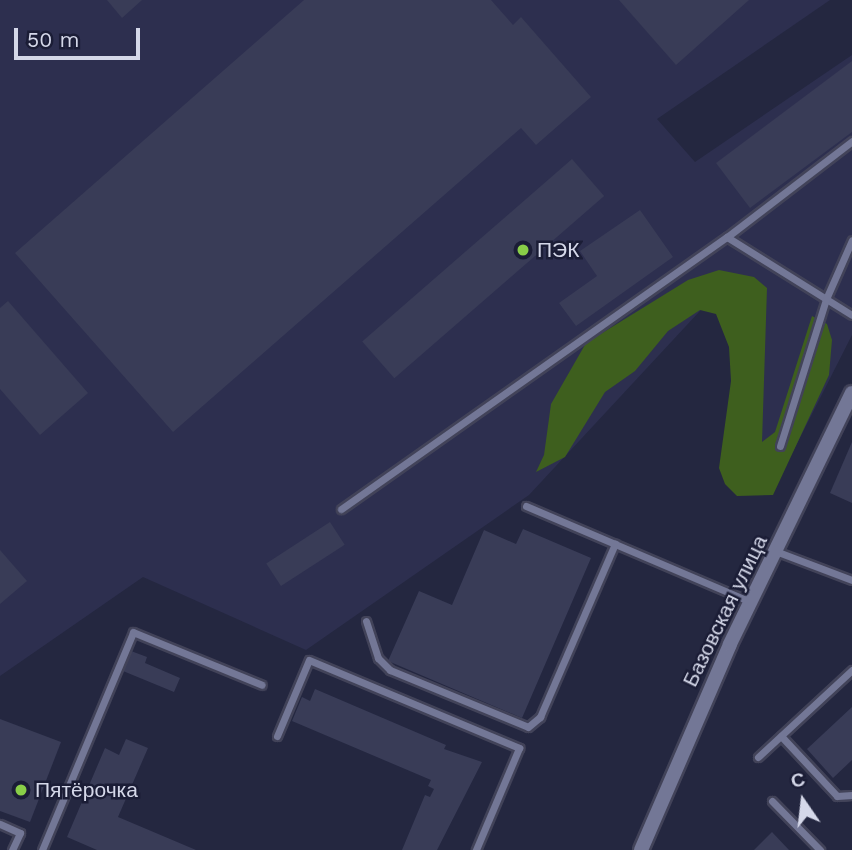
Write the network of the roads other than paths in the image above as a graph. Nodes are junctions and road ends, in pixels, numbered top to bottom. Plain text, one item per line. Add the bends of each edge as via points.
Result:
1 (852, 141) edge
2 (727, 237) junction
3 (852, 240) edge
4 (826, 299) junction
5 (852, 315) edge
6 (852, 393) edge
7 (780, 446) dead end
8 (526, 506) dead end
9 (341, 509) dead end
10 (615, 544) junction
11 (778, 552) junction
12 (852, 580) edge
13 (751, 603) junction
14 (366, 621) dead end
15 (852, 670) edge
16 (261, 685) dead end
17 (277, 736) dead end
18 (781, 736) junction
19 (758, 758) dead end
20 (852, 795) edge
21 (772, 801) dead end
22 (0, 824) edge
23 (12, 850) edge
24 (43, 850) edge
25 (476, 850) edge
26 (640, 850) edge
27 (820, 850) edge

1 - 2 lane
2 - 4 lane
2 - 9 lane
3 - 4 lane
4 - 5 lane
4 - 7 lane
6 - 11 street, Базовская улица
8 - 10 lane
10 - 13 lane
10 - 14 lane via 533,725 523,726 390,670 374,650
11 - 12 lane
11 - 13 street, Базовская улица
13 - 26 street, Базовская улица
15 - 18 lane
16 - 24 lane via 133,632
17 - 25 lane via 309,660 519,748
18 - 19 lane
18 - 20 lane via 837,796
21 - 27 lane
22 - 23 lane via 20,833

